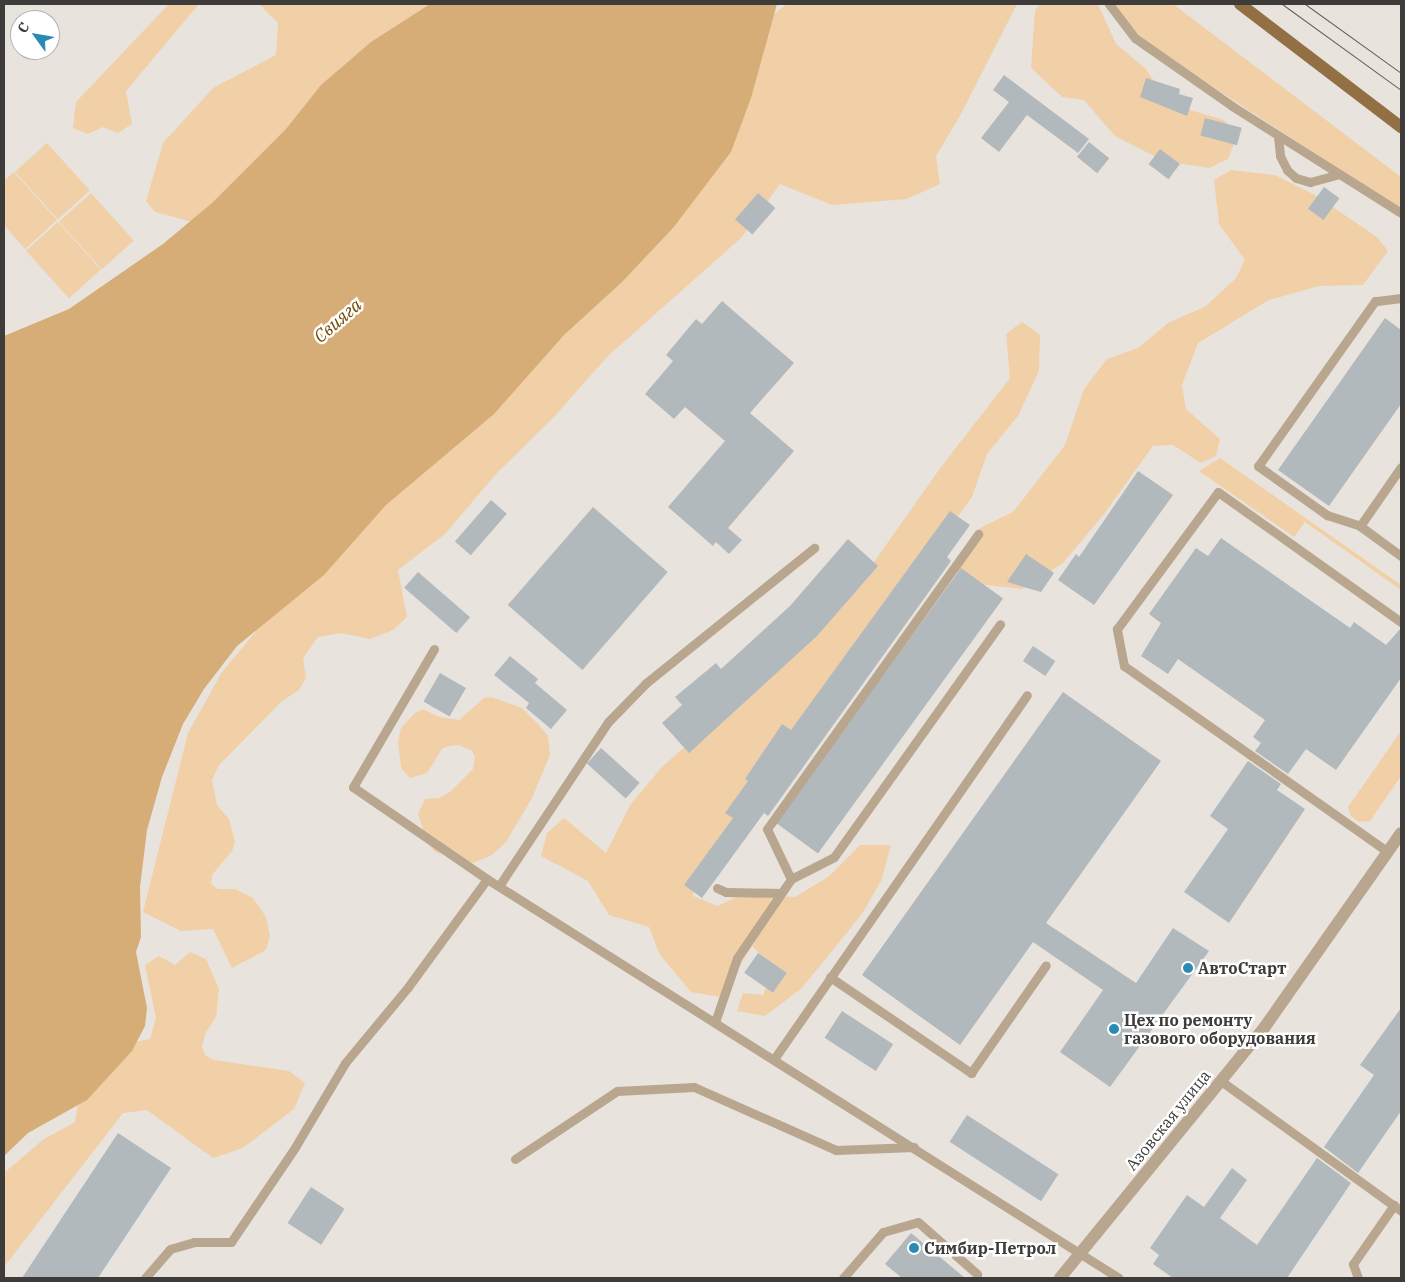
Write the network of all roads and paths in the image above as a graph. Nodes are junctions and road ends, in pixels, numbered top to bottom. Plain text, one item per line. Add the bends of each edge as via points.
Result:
1 (1108, 4) edge
2 (1240, 4) edge
3 (1401, 126) edge
4 (1278, 136) junction
5 (1339, 174) junction
6 (1401, 213) edge
7 (1401, 298) edge
8 (1401, 467) edge
9 (1360, 526) junction
10 (978, 534) dead end
11 (814, 548) dead end
12 (1401, 556) edge
13 (1401, 622) edge
14 (1000, 624) dead end
15 (434, 648) dead end
16 (1027, 695) dead end
17 (1401, 832) edge
18 (1388, 852) junction
19 (487, 878) junction
20 (791, 879) junction
21 (499, 886) junction
22 (717, 888) dead end
23 (781, 893) junction
24 (1046, 965) dead end
25 (830, 977) junction
26 (716, 1022) junction
27 (774, 1059) junction
28 (1221, 1082) junction
29 (914, 1147) junction
30 (515, 1159) dead end
31 (1397, 1208) edge
32 (1082, 1253) junction
33 (975, 1276) edge
34 (145, 1278) edge
35 (843, 1278) edge
36 (986, 1278) edge
37 (1060, 1278) edge
38 (1119, 1278) edge
39 (1358, 1278) edge

1 - 4 lane via 1135,38
2 - 3 main road
4 - 5 lane
4 - 5 lane via 1280,156 1287,170 1296,178 1310,182
5 - 6 lane
7 - 9 lane via 1375,302 1258,466 1327,515
8 - 9 lane
9 - 12 lane
10 - 20 lane via 767,828
11 - 21 lane via 646,683 608,722
13 - 18 lane via 1218,492 1117,629 1124,666
14 - 20 lane via 834,857
15 - 19 lane via 353,787
16 - 25 lane
17 - 18 street, Азовская улица
18 - 28 street, Азовская улица via 1264,1028
19 - 21 lane
19 - 34 lane via 408,987 345,1063 294,1149 231,1242 194,1242 170,1249
20 - 23 lane
21 - 26 lane
22 - 23 lane via 726,892
23 - 26 lane via 737,958
24 - 25 lane via 971,1073
25 - 27 lane
26 - 27 lane
27 - 29 lane
28 - 31 lane
28 - 32 street, Азовская улица
29 - 30 lane via 836,1150 694,1087 617,1091
29 - 32 lane
31 - 39 lane via 1353,1264
32 - 37 street, Азовская улица
32 - 38 lane
33 - 35 lane via 918,1222 882,1232
33 - 36 lane

